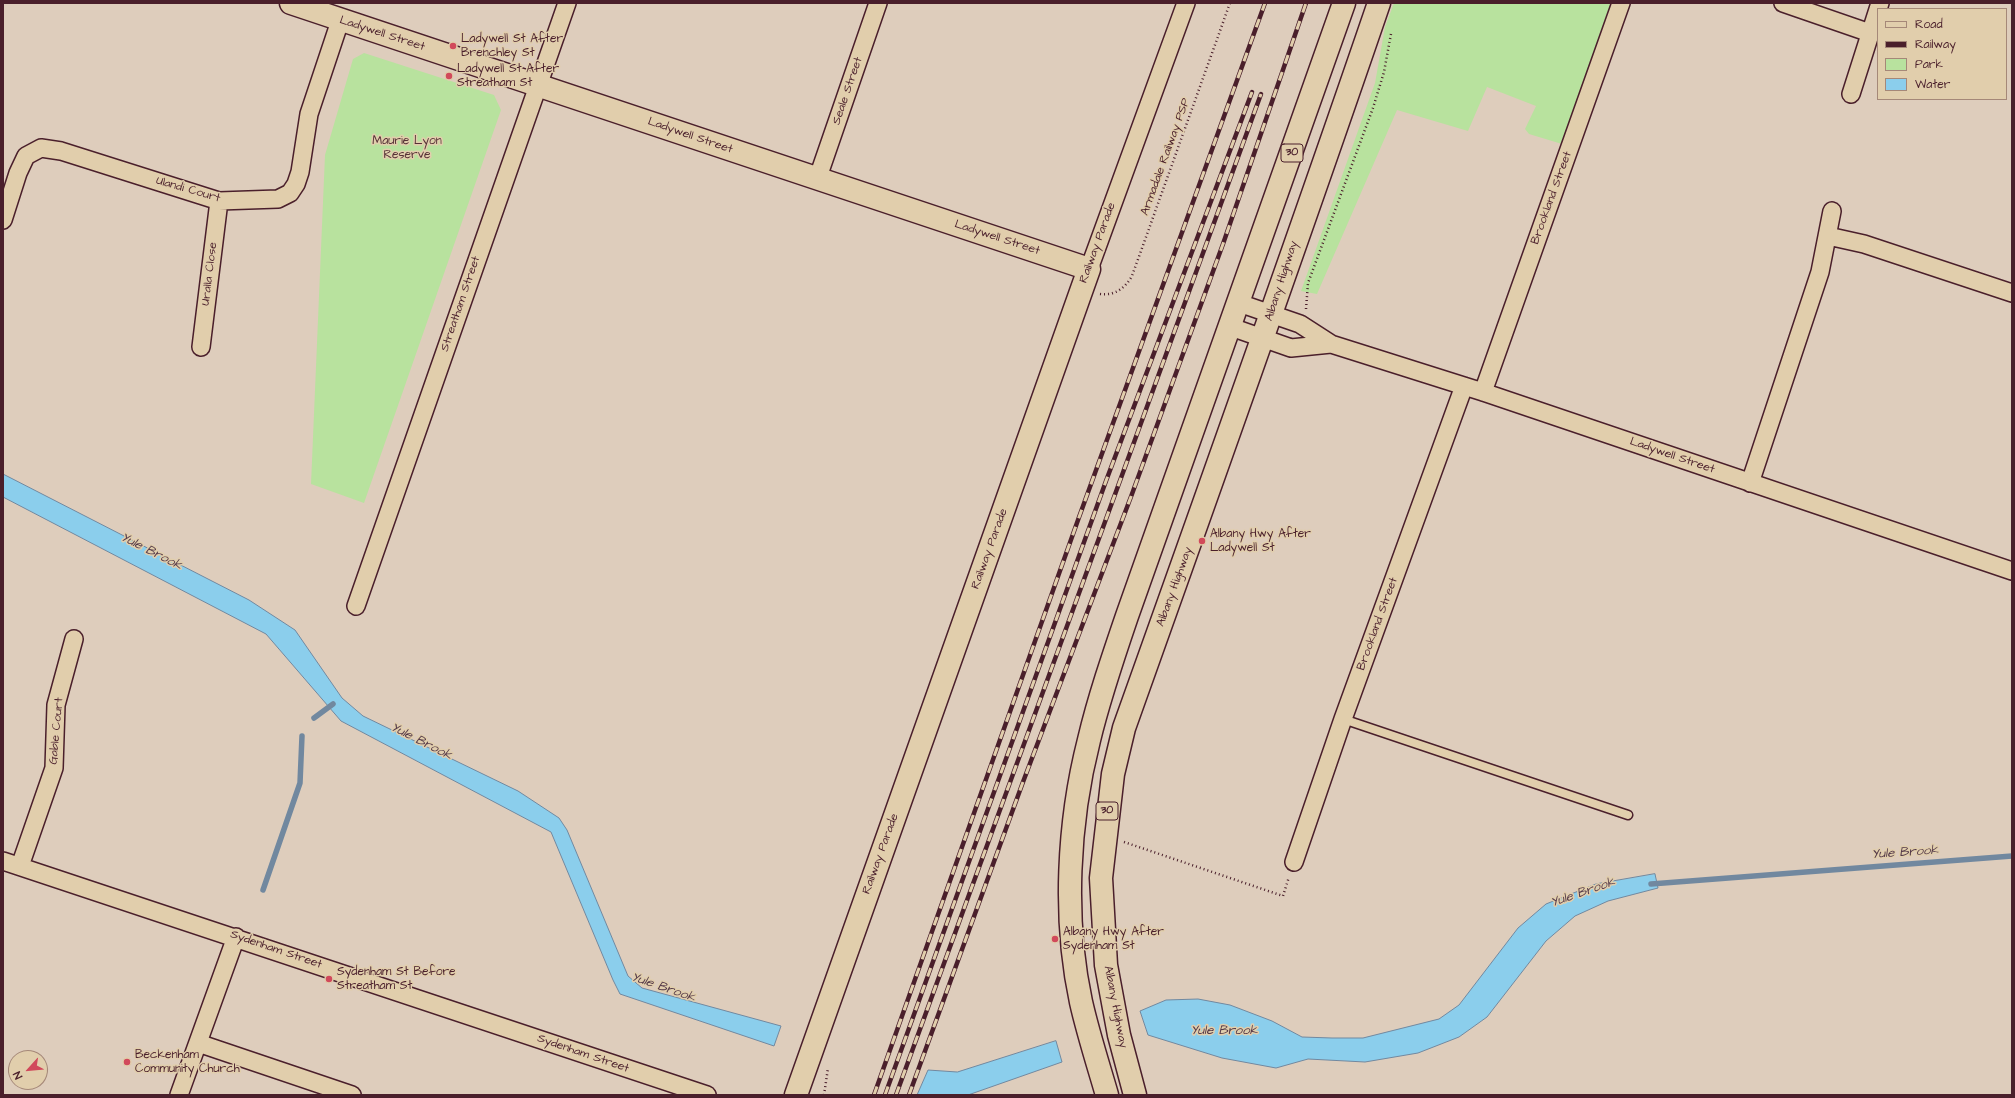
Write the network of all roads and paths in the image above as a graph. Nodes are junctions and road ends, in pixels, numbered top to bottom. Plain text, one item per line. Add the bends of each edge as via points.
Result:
1 (291, 3) edge
2 (567, 3) edge
3 (878, 3) edge
4 (1186, 3) edge
5 (1230, 3) edge
6 (1344, 3) edge
7 (1379, 3) edge
8 (1621, 3) edge
9 (1783, 3) edge
10 (1877, 12) edge
11 (340, 20) junction
12 (1392, 27) dead end
13 (1870, 33) junction
14 (538, 85) junction
15 (1851, 94) dead end
16 (817, 180) junction
17 (219, 200) junction
18 (1832, 211) dead end
19 (3, 220) edge
20 (1828, 236) junction
21 (1089, 269) junction
22 (1095, 293) dead end
23 (2012, 293) edge
24 (1239, 303) junction
25 (1271, 315) junction
26 (1300, 324) junction
27 (1231, 327) junction
28 (1264, 340) junction
29 (1331, 344) junction
30 (201, 347) dead end
31 (1464, 386) junction
32 (1483, 392) junction
33 (1750, 483) junction
34 (2012, 571) edge
35 (356, 606) dead end
36 (74, 639) dead end
37 (1343, 719) junction
38 (1628, 815) dead end
39 (1120, 841) dead end
40 (3, 861) edge
41 (1294, 862) joint
42 (20, 866) junction
43 (236, 937) junction
44 (198, 1043) junction
45 (1135, 1093) edge
46 (1105, 1094) edge
47 (179, 1095) edge
48 (352, 1095) edge
49 (708, 1095) edge
50 (796, 1095) edge

1 - 11 main road, Ladywell Street
2 - 14 street, Streatham Street
3 - 16 street, Seale Street
4 - 21 street, Railway Parade
5 - 22 path, Armadale Railway PSP via 1132,276 1127,285 1118,291
6 - 24 main road, 30
7 - 25 main road, Albany Highway / 30
8 - 32 street, Brookland Street
9 - 13 street
10 - 13 street
11 - 14 main road, Ladywell Street
11 - 17 street, Ulandi Court via 309,114 300,172 290,193 278,199
12 - 26 path via 1382,79 1308,283 1307,306
13 - 15 street
14 - 16 main road, Ladywell Street
14 - 35 street, Streatham Street
16 - 21 main road, Ladywell Street
17 - 19 street, Ulandi Court via 61,151 41,148 26,156
17 - 30 street, Uralla Close
18 - 20 street
20 - 23 street via 1864,244
20 - 33 street via 1820,272
21 - 50 main road, Railway Parade
24 - 25 street, Ladywell Street
24 - 27 main road, 30
25 - 26 street, Ladywell Street
25 - 28 main road, Albany Highway / 30
26 - 29 street, Ladywell Street
27 - 28 street, Ladywell Street
27 - 46 main road, 30 via 1106,680 1088,742 1077,805 1070,882 1073,944 1081,1001
28 - 29 street, Ladywell Street via 1291,348
28 - 45 main road, Albany Highway / 30 via 1124,728 1113,774 1101,878 1106,965 1119,1035
29 - 31 street, Ladywell Street
31 - 32 street, Ladywell Street
31 - 37 street, Brookland Street
32 - 33 street, Ladywell Street
33 - 34 street, Ladywell Street
36 - 42 street, Gable Court via 56,705 54,768
37 - 38 lane
37 - 41 street, Brookland Street
39 - 41 path via 1283,896
40 - 42 street, Sydenham Street
42 - 43 street, Sydenham Street
43 - 44 street
43 - 49 street, Sydenham Street
44 - 47 street
44 - 48 street

